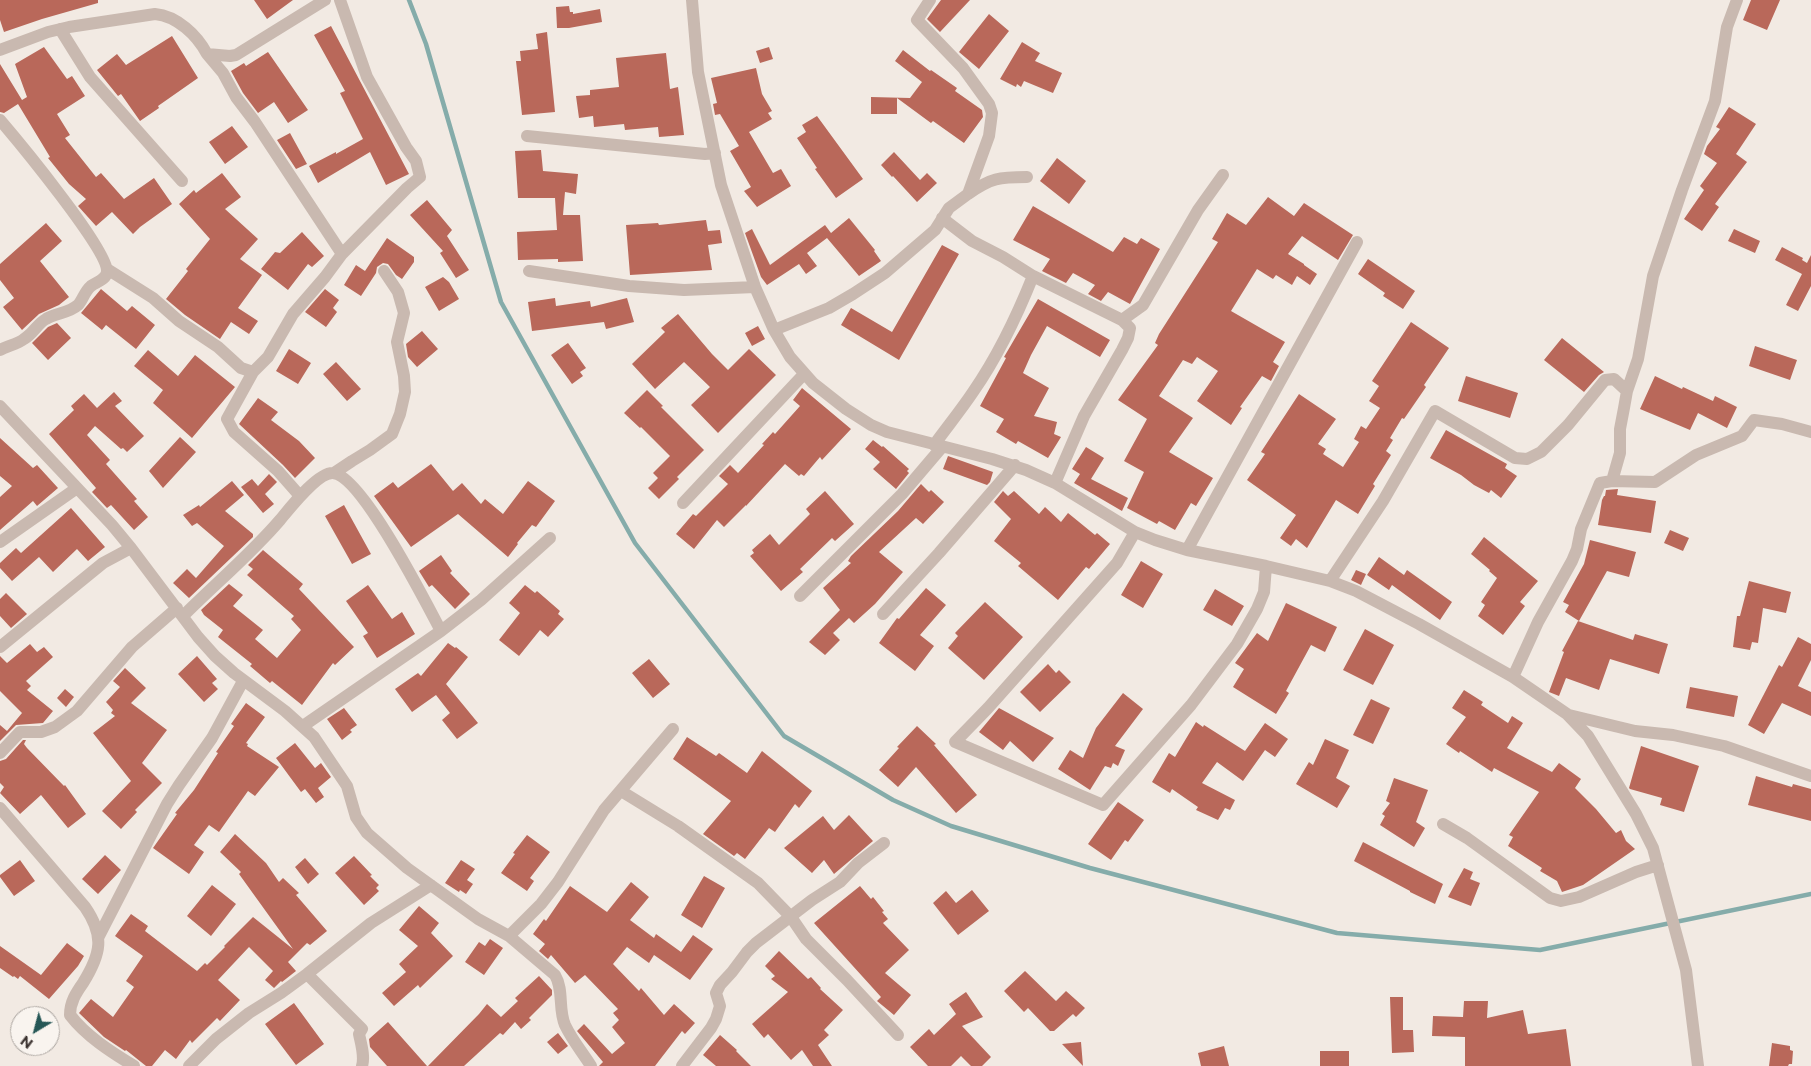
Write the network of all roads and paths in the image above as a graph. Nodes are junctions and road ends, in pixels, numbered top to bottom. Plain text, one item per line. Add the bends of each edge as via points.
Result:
1 (325, 0) edge
2 (340, 0) edge
3 (692, 0) edge
4 (930, 0) edge
5 (1737, 0) edge
6 (60, 29) junction
7 (0, 50) edge
8 (207, 54) junction
9 (0, 120) edge
10 (527, 136) dead end
11 (715, 153) junction
12 (1223, 174) dead end
13 (1027, 176) dead end
14 (182, 182) dead end
15 (968, 194) junction
16 (942, 218) junction
17 (1357, 242) dead end
18 (342, 254) junction
19 (106, 269) junction
20 (384, 271) dead end
21 (529, 271) dead end
22 (1033, 276) junction
23 (755, 287) junction
24 (1122, 320) junction
25 (774, 330) junction
26 (0, 350) edge
27 (253, 372) junction
28 (804, 374) junction
29 (1627, 391) junction
30 (0, 406) edge
31 (1811, 432) edge
32 (938, 446) junction
33 (1014, 465) junction
34 (334, 473) junction
35 (1612, 481) junction
36 (1055, 484) junction
37 (77, 488) junction
38 (300, 496) junction
39 (683, 503) dead end
40 (1135, 532) junction
41 (550, 538) dead end
42 (0, 542) edge
43 (131, 548) junction
44 (1187, 550) junction
45 (1266, 566) junction
46 (1330, 581) junction
47 (800, 596) dead end
48 (180, 612) junction
49 (883, 614) dead end
50 (441, 631) junction
51 (0, 646) edge
52 (1513, 677) junction
53 (243, 681) junction
54 (1567, 714) junction
55 (303, 726) junction
56 (673, 729) dead end
57 (0, 753) edge
58 (1811, 775) edge
59 (621, 790) junction
60 (0, 808) edge
61 (1443, 824) dead end
62 (884, 843) dead end
63 (1658, 865) junction
64 (431, 885) junction
65 (791, 917) junction
66 (509, 936) junction
67 (98, 938) junction
68 (307, 974) junction
69 (898, 1035) dead end
70 (134, 1066) edge
71 (189, 1066) edge
72 (362, 1066) edge
73 (591, 1066) edge
74 (682, 1066) edge
75 (1698, 1066) edge

1 - 8 street via 236,55
2 - 18 street via 367,77 416,161 420,177
3 - 11 street via 698,72
4 - 15 street via 917,20 963,68 992,113 989,136
5 - 29 street via 1727,27 1715,102 1662,247 1638,359
6 - 7 street
6 - 8 street via 165,15 200,41
6 - 14 street via 90,77
8 - 18 street via 223,73
9 - 19 street via 93,241
10 - 11 street
11 - 23 street
12 - 24 street via 1142,305
13 - 15 street via 986,182
15 - 16 street via 949,208
16 - 22 street via 972,241
16 - 25 street via 935,230 861,289 829,308
17 - 44 street
18 - 27 street via 293,314 268,357
19 - 26 street via 105,278 91,286 78,304 45,319 24,340
19 - 27 street via 153,298 241,368
20 - 34 street via 398,292 404,313 397,342 405,392 400,414 392,434
21 - 23 street via 630,286 684,290
22 - 24 street
22 - 32 street via 999,349
23 - 25 street
24 - 36 street via 1130,328 1128,338 1084,416
25 - 28 street
27 - 38 street via 227,419 234,432 278,471
28 - 32 street via 846,410 871,425
28 - 39 street
29 - 35 street via 1620,429 1620,453
29 - 46 street via 1614,379 1606,380 1568,425 1540,452 1527,459 1516,458 1435,411 1383,501
30 - 37 street
31 - 35 street via 1754,420 1742,436 1696,455 1655,482
32 - 33 street
32 - 47 street via 902,494
33 - 36 street
33 - 49 street
34 - 38 street via 327,473
34 - 50 street via 350,484 382,524
35 - 52 street via 1600,483 1572,561 1538,622
36 - 40 street
37 - 42 street
37 - 43 street
38 - 48 street via 268,534
40 - 44 street
40 - 45 street via 1117,563 954,742 1103,805 1191,705 1237,644 1264,592
41 - 50 street
43 - 48 street
43 - 51 street via 103,563
44 - 45 street
45 - 46 street
46 - 52 street via 1412,620
48 - 53 street via 215,656
48 - 57 street via 132,647 78,711 55,727 41,732 20,732
50 - 55 street
52 - 54 street
53 - 55 street
53 - 67 street via 212,738 168,804
54 - 58 street via 1635,732 1674,735 1724,746
54 - 63 street via 1588,736 1636,814
55 - 64 street via 341,776 351,796 356,817 367,833
56 - 59 street
59 - 65 street via 758,882
59 - 66 street via 604,810 558,882
60 - 67 street via 85,907 94,920
61 - 63 street via 1550,898 1561,901 1579,897
62 - 65 street via 840,882
63 - 75 street via 1686,970
64 - 66 street
64 - 68 street via 371,922
65 - 69 street via 806,939
65 - 74 street via 756,943 720,984 716,993 720,1006 716,1019
66 - 73 street via 559,981 560,1007 565,1025
67 - 70 street via 95,961 74,998 70,1015 115,1055
68 - 71 street via 249,1013
68 - 72 street via 362,1029 359,1034

